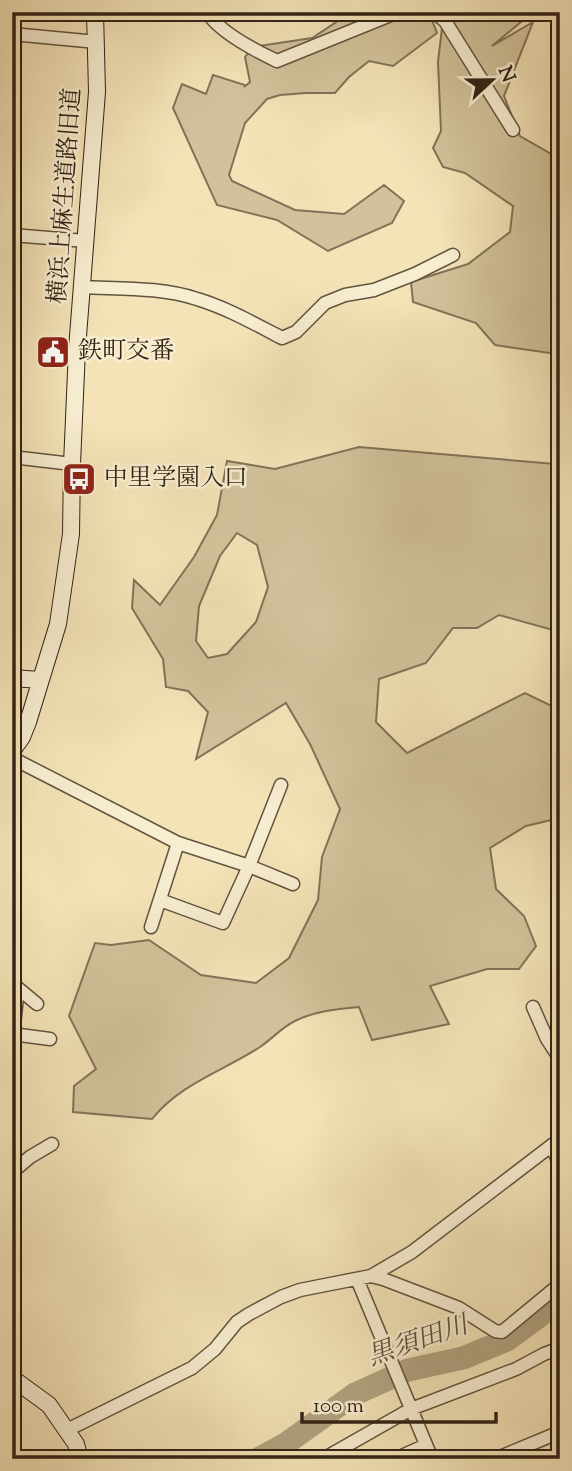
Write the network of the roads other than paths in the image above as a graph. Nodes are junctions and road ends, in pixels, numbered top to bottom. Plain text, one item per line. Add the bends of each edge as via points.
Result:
1 (95, 12) edge
2 (207, 12) edge
3 (398, 12) edge
4 (434, 12) edge
5 (12, 34) edge
6 (97, 42) junction
7 (513, 130) dead end
8 (12, 234) edge
9 (86, 241) junction
10 (453, 255) dead end
11 (82, 287) junction
12 (12, 457) edge
13 (72, 464) junction
14 (12, 678) edge
15 (40, 680) junction
16 (12, 751) edge
17 (12, 758) edge
18 (281, 785) dead end
19 (178, 844) junction
20 (249, 866) junction
21 (293, 884) dead end
22 (159, 900) junction
23 (151, 927) dead end
24 (15, 986) edge
25 (37, 1004) dead end
26 (533, 1007) dead end
27 (13, 1034) edge
28 (50, 1039) dead end
29 (560, 1059) edge
30 (13, 1075) edge
31 (555, 1142) edge
32 (52, 1144) dead end
33 (560, 1164) edge
34 (12, 1170) edge
35 (371, 1276) junction
36 (357, 1279) junction
37 (560, 1284) edge
38 (560, 1336) edge
39 (560, 1348) edge
40 (544, 1354) junction
41 (12, 1378) edge
42 (409, 1406) junction
43 (67, 1430) junction
44 (560, 1432) edge
45 (426, 1445) junction
46 (80, 1459) edge
47 (323, 1459) edge
48 (395, 1459) edge
49 (432, 1459) edge
50 (495, 1459) edge

1 - 6 street, 横浜上麻生道路旧道
2 - 3 street via 254,50 277,61
4 - 7 street
5 - 6 street
6 - 9 street, 横浜上麻生道路旧道
8 - 9 street
9 - 11 street, 横浜上麻生道路旧道
10 - 11 street via 374,290 325,303 296,332 282,338 197,298 157,290
11 - 13 street, 横浜上麻生道路旧道
12 - 13 street
13 - 15 street, 横浜上麻生道路旧道 via 65,581 58,624
14 - 15 street
15 - 16 street, 横浜上麻生道路旧道 via 28,722
17 - 19 street
18 - 20 street
19 - 20 street
19 - 22 street
20 - 21 street
20 - 22 street via 223,923
22 - 23 street
24 - 25 street
24 - 27 street
26 - 29 street
27 - 28 street
27 - 30 street
31 - 33 street
31 - 35 street via 412,1252
32 - 34 street
35 - 36 street
35 - 37 street via 459,1308 502,1332
36 - 42 street
36 - 43 street via 292,1292 249,1314 192,1368
38 - 40 street
39 - 40 street
40 - 42 street via 516,1369
41 - 43 street via 49,1405
42 - 45 street
42 - 47 street
43 - 46 street
44 - 50 street
45 - 48 street
45 - 49 street

